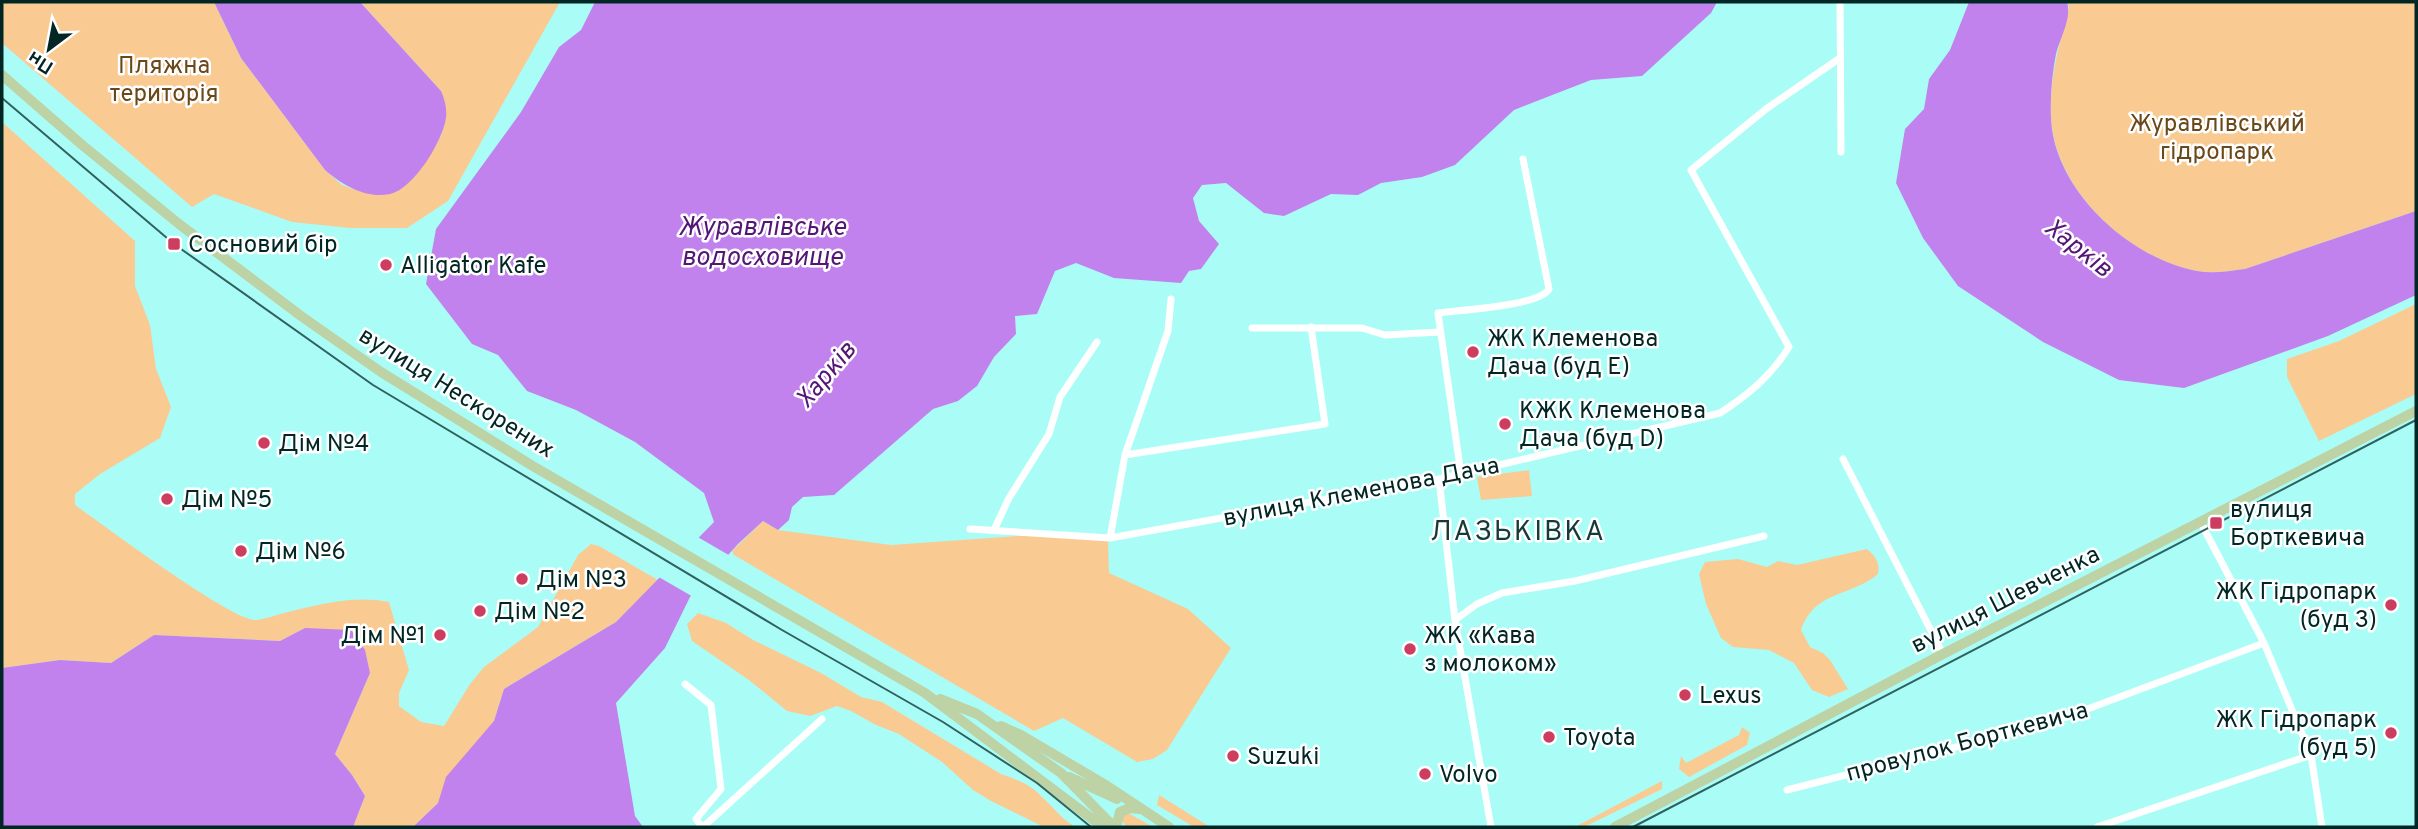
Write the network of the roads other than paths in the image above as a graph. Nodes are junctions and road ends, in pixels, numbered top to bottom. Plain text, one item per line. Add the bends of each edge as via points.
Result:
1 (1840, 2) edge
2 (1840, 58) junction
3 (2, 75) edge
4 (1841, 152) dead end
5 (1523, 159) dead end
6 (1171, 299) dead end
7 (1311, 327) junction
8 (1252, 328) dead end
9 (1440, 332) junction
10 (1097, 342) dead end
11 (2416, 411) edge
12 (1125, 455) junction
13 (1843, 459) dead end
14 (1461, 474) junction
15 (1439, 479) junction
16 (2202, 523) junction
17 (970, 529) dead end
18 (994, 530) junction
19 (1764, 536) dead end
20 (1110, 538) junction
21 (1455, 620) junction
22 (2264, 643) junction
23 (1943, 654) junction
24 (685, 684) dead end
25 (925, 693) junction
26 (977, 714) junction
27 (822, 719) dead end
28 (970, 726) junction
29 (2311, 755) junction
30 (1061, 773) junction
31 (1787, 790) dead end
32 (1139, 810) junction
33 (702, 827) edge
34 (1103, 827) edge
35 (1115, 827) edge
36 (1169, 827) edge
37 (1491, 827) edge
38 (1615, 827) edge
39 (2097, 827) edge
40 (2322, 827) edge

1 - 2 street
2 - 4 street
2 - 14 street, вулиця Клеменова Дача via 1766,109 1691,170 1789,347 1774,370 1720,413
3 - 25 main road, вулиця Нескорених via 131,186 381,372 635,527
5 - 9 street via 1549,289 1541,298 1438,313
6 - 12 street via 1168,331
7 - 8 street
7 - 9 street via 1362,328 1385,335
7 - 12 street via 1325,424
9 - 14 street
10 - 18 street via 1057,403 1049,434
11 - 16 main road, вулиця Шевченка
12 - 20 street
13 - 23 street
14 - 15 street, вулиця Клеменова Дача
15 - 20 street, вулиця Клеменова Дача
15 - 21 street
16 - 22 street
16 - 23 main road, вулиця Шевченка
17 - 18 street, вулиця Клеменова Дача
18 - 20 street, вулиця Клеменова Дача
19 - 21 street via 1575,581 1502,593
21 - 37 street
22 - 29 street
22 - 31 street, провулок Борткевича via 2050,723
23 - 38 main road, вулиця Шевченка
24 - 33 street via 710,705 712,717 720,789 695,819
25 - 26 main road, вулиця Нескорених
25 - 28 main road, вулиця Нескорених
26 - 30 main road, вулиця Нескорених
26 - 32 main road via 1104,784
27 - 33 street
28 - 30 main road
28 - 34 main road, вулиця Нескорених
29 - 39 street
29 - 40 street
30 - 32 main road
30 - 35 main road, вулиця Нескорених
32 - 35 main road via 1120,812
32 - 36 main road

